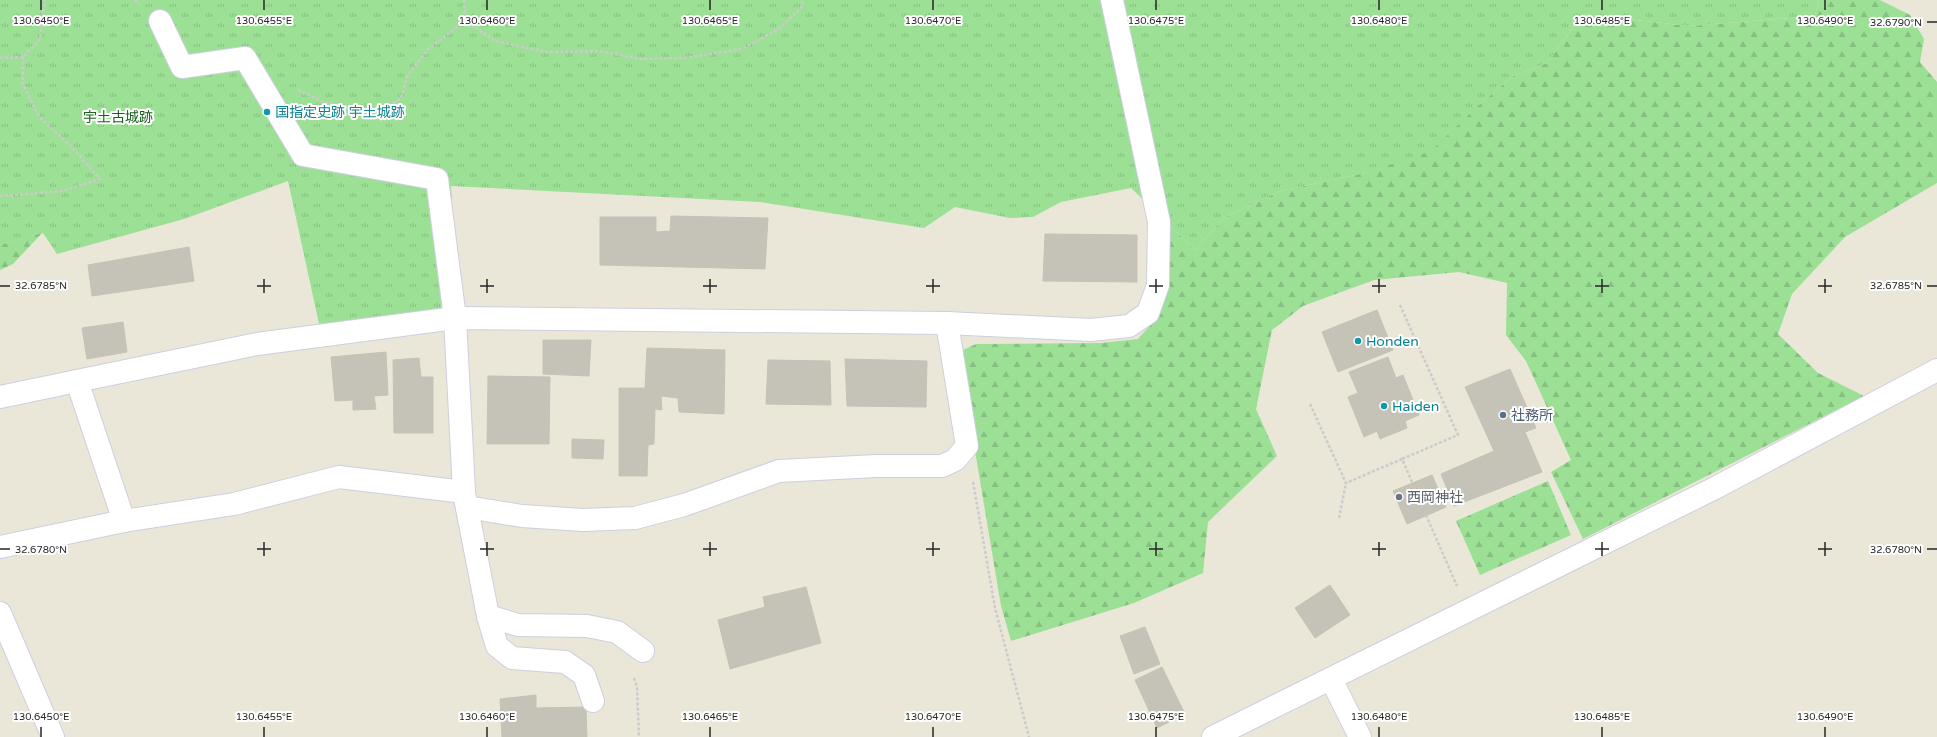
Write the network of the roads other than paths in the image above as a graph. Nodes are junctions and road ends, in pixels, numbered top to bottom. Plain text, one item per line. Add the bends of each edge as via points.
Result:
1 (1112, 0) edge
2 (160, 22) dead end
3 (455, 318) junction
4 (947, 323) junction
5 (1937, 370) edge
6 (77, 381) junction
7 (0, 397) edge
8 (465, 499) junction
9 (124, 522) junction
10 (0, 547) edge
11 (0, 613) edge
12 (488, 616) junction
13 (643, 651) dead end
14 (1331, 679) junction
15 (593, 701) dead end
16 (53, 737) edge
17 (1213, 737) edge
18 (1360, 737) edge

1 - 4 street via 1159,222 1158,285 1148,313 1128,326 1091,330
2 - 3 street via 182,67 245,58 303,155 437,179
3 - 4 street
3 - 6 street via 257,344
3 - 8 street
4 - 8 street via 967,446 955,460 942,466 876,466 779,471 684,505 635,518 584,520 522,516
5 - 14 street via 1717,487
6 - 7 street
6 - 9 street
8 - 9 street via 339,477 234,504
8 - 12 street
9 - 10 street
11 - 16 street
12 - 13 street via 518,625 587,626 617,632
12 - 15 street via 496,646 512,658 565,662 584,675
14 - 17 street
14 - 18 street

